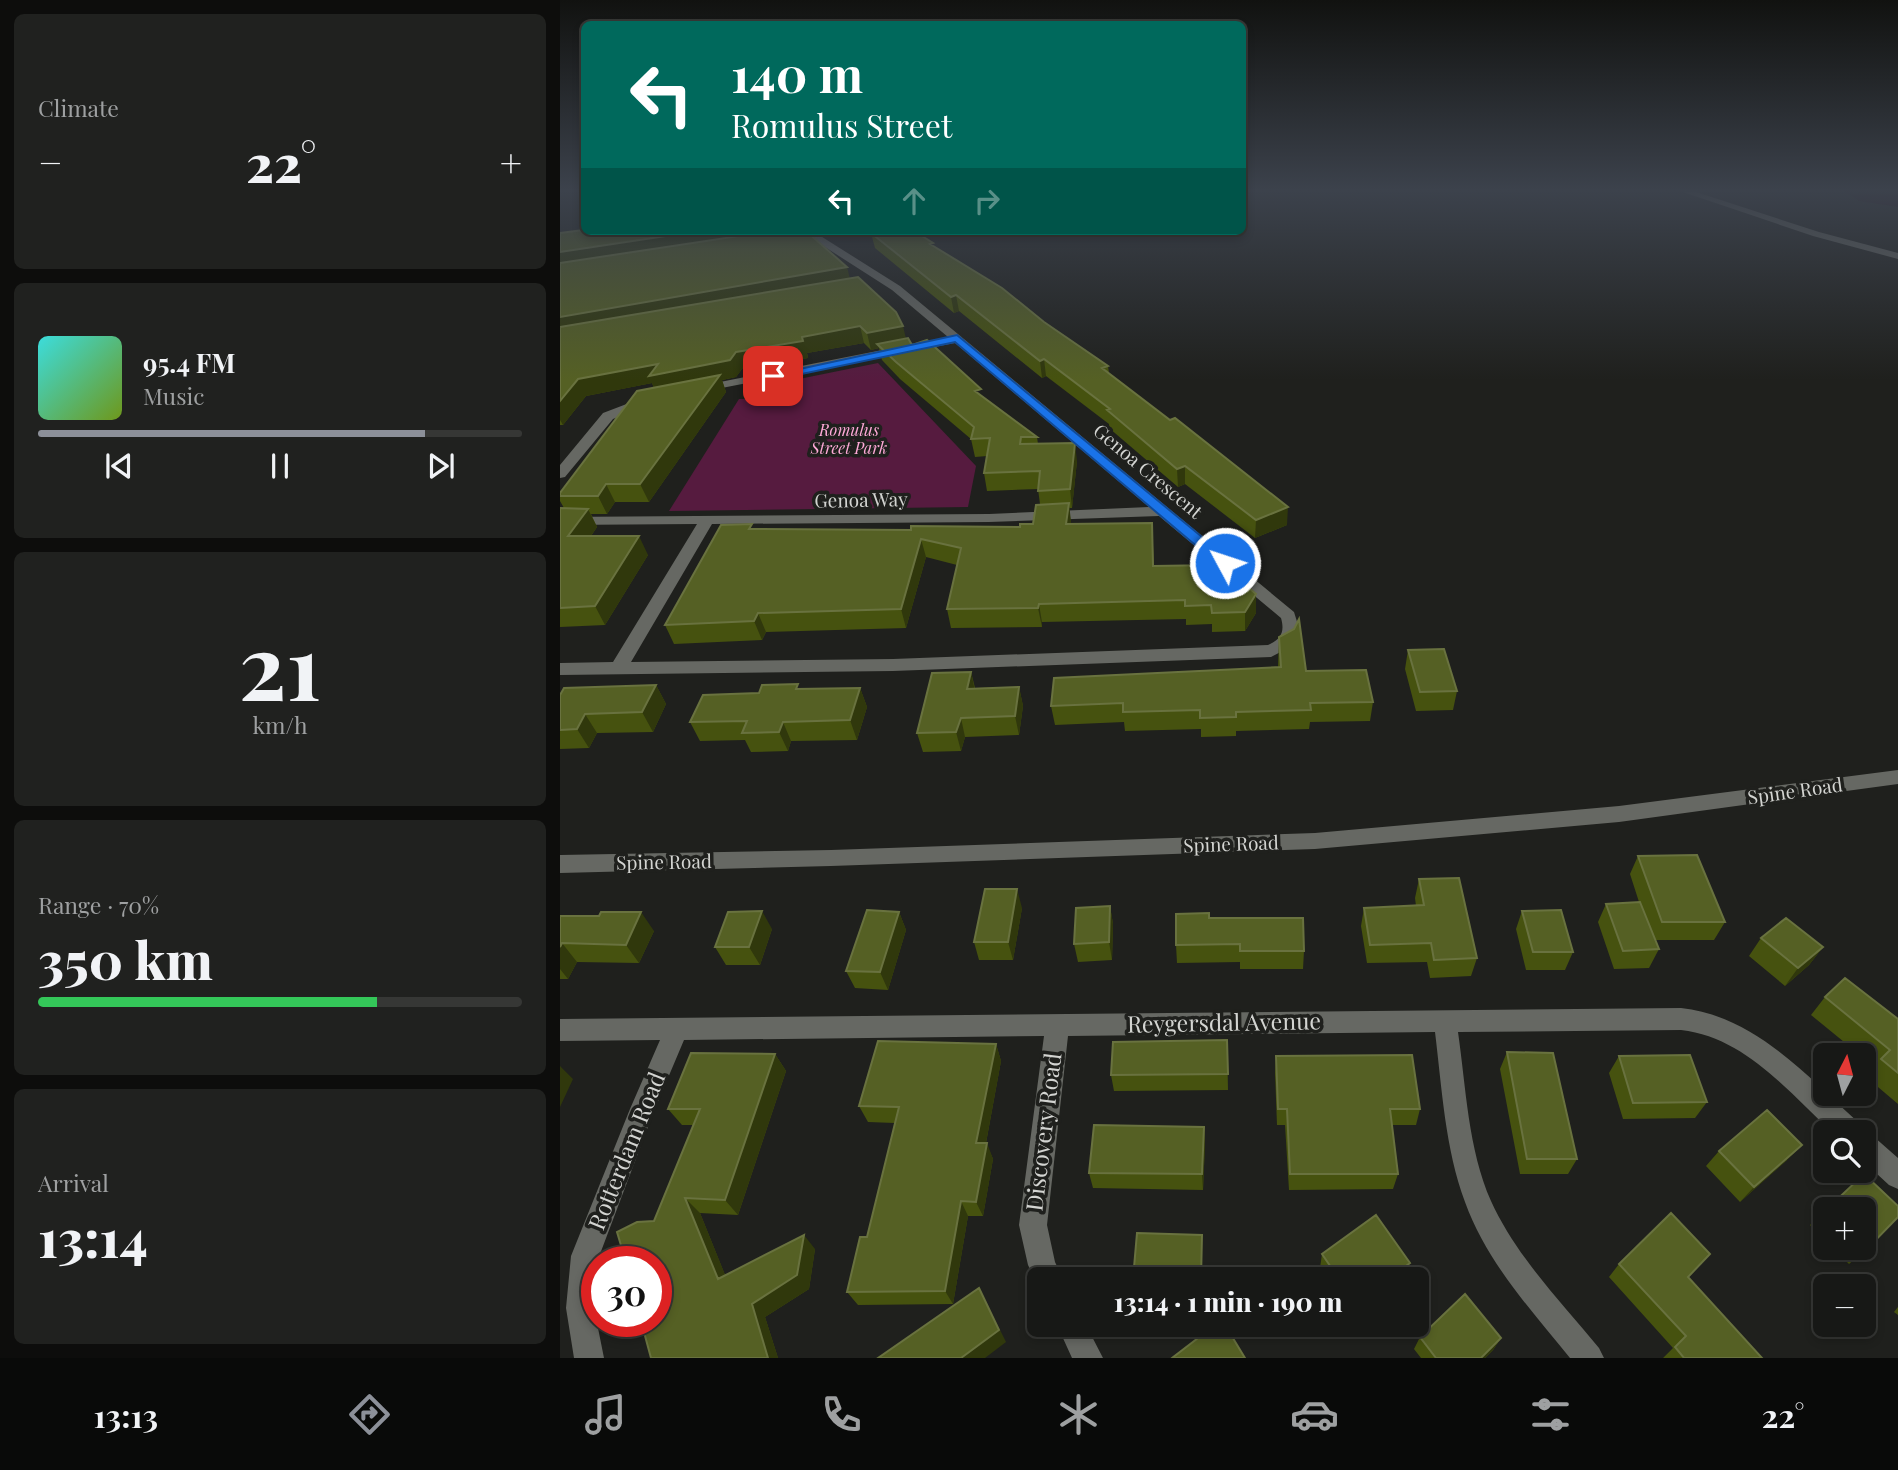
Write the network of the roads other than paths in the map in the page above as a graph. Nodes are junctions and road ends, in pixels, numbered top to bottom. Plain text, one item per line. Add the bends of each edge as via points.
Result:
1 (841, 253) edge
2 (886, 282) junction
3 (862, 286) edge
4 (957, 339) junction
5 (680, 394) edge
6 (653, 400) edge
7 (560, 474) edge
8 (1162, 511) junction
9 (707, 520) junction
10 (560, 521) edge
11 (560, 669) edge
12 (618, 669) junction
13 (1898, 777) edge
14 (560, 864) edge
15 (1445, 1020) junction
16 (1057, 1025) junction
17 (677, 1029) junction
18 (560, 1030) edge
19 (1837, 1120) edge
20 (1876, 1156) edge
21 (1898, 1176) edge
22 (1043, 1267) edge
23 (1078, 1337) edge
24 (589, 1358) edge
25 (1088, 1358) edge
26 (1589, 1358) edge

1 - 2 street, Genoa Crescent
2 - 3 street
2 - 4 street, Genoa Crescent
4 - 5 street
4 - 8 street, Genoa Crescent
6 - 7 street via 608,416
8 - 9 street, Genoa Way via 989,518
8 - 12 street, Genoa Crescent via 1288,616 1290,638 1282,647 920,664
9 - 10 street, Genoa Way
9 - 12 street
11 - 12 street, Genoa Crescent
13 - 14 street, Spine Road via 1619,814 1315,841
15 - 16 street, Reygersdal Avenue
15 - 19 street, Reygersdal Avenue via 1659,1018 1708,1023 1775,1065
15 - 26 street via 1469,1175 1488,1223 1523,1276
16 - 17 street, Reygersdal Avenue
16 - 22 street, Discovery Road via 1033,1225
17 - 18 street, Reygersdal Avenue
17 - 24 street, Rotterdam Road via 585,1256 580,1308
20 - 21 street
23 - 25 street

